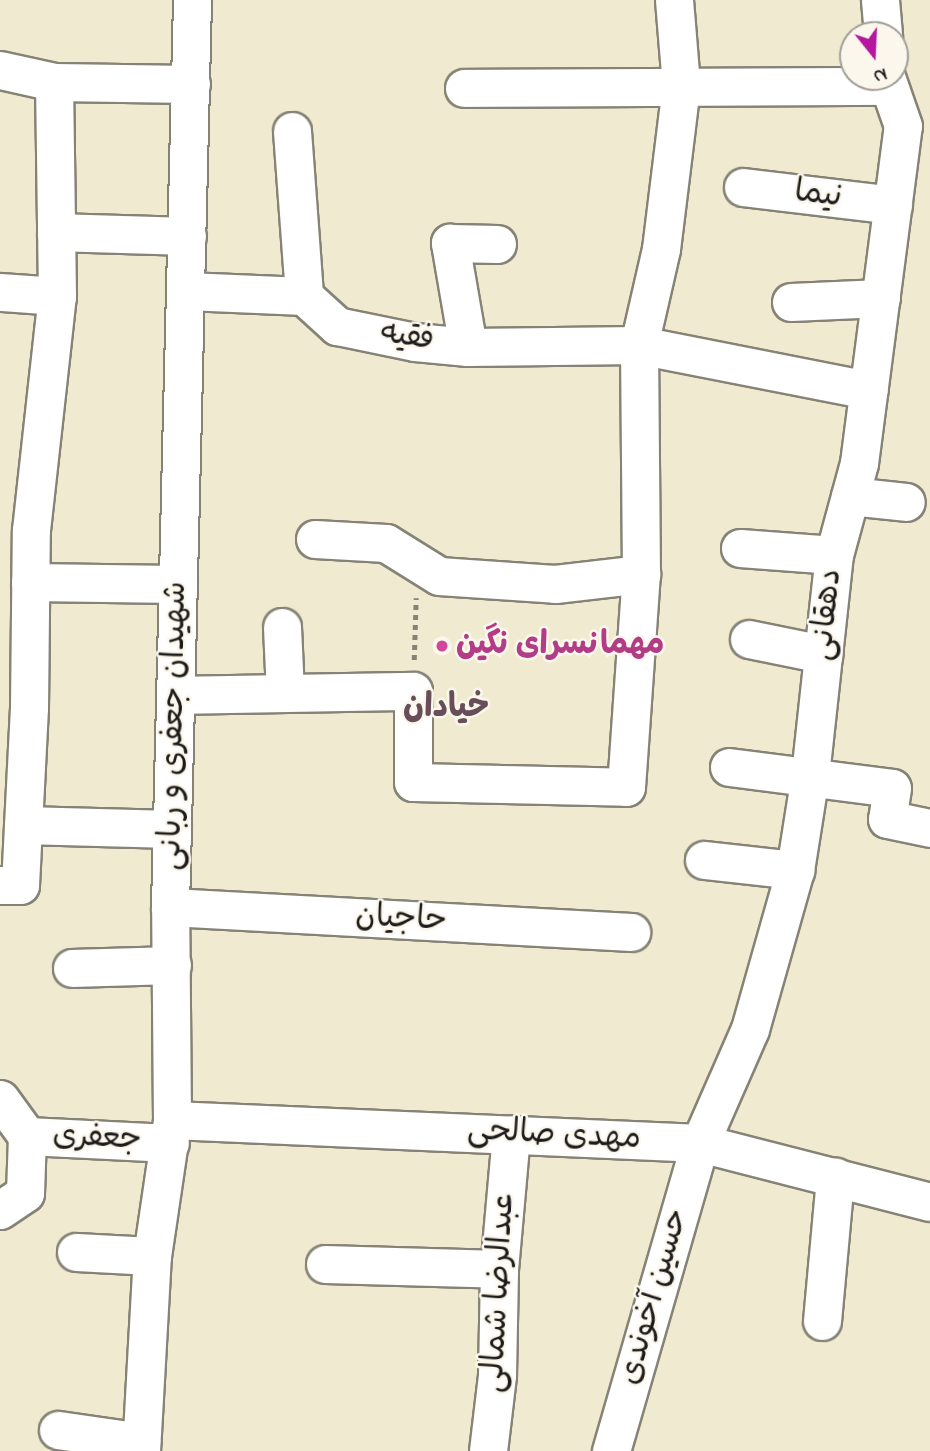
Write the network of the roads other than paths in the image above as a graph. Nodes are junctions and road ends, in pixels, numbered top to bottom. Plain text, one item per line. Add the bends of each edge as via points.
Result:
1 (192, 0) edge
2 (674, 0) edge
3 (880, 0) edge
4 (882, 21) edge
5 (0, 70) edge
6 (54, 82) junction
7 (839, 83) edge
8 (191, 84) junction
9 (681, 85) junction
10 (464, 88) dead end
11 (892, 91) edge
12 (916, 130) edge
13 (292, 131) dead end
14 (743, 187) dead end
15 (893, 205) junction
16 (56, 232) junction
17 (187, 236) junction
18 (497, 244) dead end
19 (186, 291) junction
20 (0, 292) edge
21 (57, 296) junction
22 (304, 296) junction
23 (881, 298) junction
24 (791, 302) dead end
25 (639, 345) junction
26 (468, 347) junction
27 (869, 390) junction
28 (850, 496) junction
29 (906, 502) dead end
30 (15, 530) edge
31 (315, 539) dead end
32 (740, 548) dead end
33 (834, 555) junction
34 (641, 574) junction
35 (30, 582) junction
36 (178, 584) junction
37 (282, 627) dead end
38 (749, 639) dead end
39 (823, 654) junction
40 (285, 694) junction
41 (176, 695) junction
42 (15, 706) edge
43 (729, 767) dead end
44 (810, 775) junction
45 (23, 825) junction
46 (930, 828) edge
47 (172, 829) junction
48 (704, 860) dead end
49 (795, 870) junction
50 (0, 885) edge
51 (170, 907) junction
52 (631, 932) dead end
53 (172, 965) junction
54 (72, 968) dead end
55 (0, 1099) edge
56 (171, 1131) junction
57 (511, 1135) junction
58 (27, 1136) junction
59 (699, 1143) junction
60 (835, 1177) junction
61 (930, 1202) edge
62 (0, 1210) edge
63 (76, 1252) dead end
64 (152, 1256) junction
65 (325, 1264) dead end
66 (499, 1269) junction
67 (822, 1321) dead end
68 (58, 1430) dead end
69 (141, 1446) edge
70 (488, 1451) edge
71 (611, 1451) edge

1 - 8 street, شهیدان جعفری و ربانی
2 - 9 street
3 - 4 street
5 - 6 street
6 - 8 street
6 - 16 street
7 - 9 street
8 - 17 street, شهیدان جعفری و ربانی
9 - 10 street
9 - 25 street via 661,249
11 - 12 street, دهقانی
12 - 15 street, دهقانی
13 - 22 street
14 - 15 street, نیما
15 - 23 street, دهقانی
16 - 17 street
16 - 21 street
17 - 19 street, شهیدان جعفری و ربانی
18 - 26 street via 450,243
19 - 22 street
19 - 36 street, شهیدان جعفری و ربانی
20 - 21 street
21 - 30 street
22 - 26 street, فقیه via 337,326
23 - 24 street
23 - 27 street, دهقانی
25 - 26 street, فقیه
25 - 27 street, فقیه
25 - 34 street
27 - 28 street, دهقانی
28 - 29 street
28 - 33 street, دهقانی
30 - 35 street
31 - 34 street via 386,543 439,576 555,584
32 - 33 street
33 - 39 street, دهقانی
34 - 40 street via 626,787 413,782 413,691
35 - 36 street
35 - 42 street
36 - 41 street, شهیدان جعفری و ربانی
37 - 40 street
38 - 39 street
39 - 44 street, دهقانی
40 - 41 street
41 - 47 street, شهیدان جعفری و ربانی
42 - 45 street
43 - 44 street
44 - 46 street via 892,788 887,819
44 - 49 street, دهقانی
45 - 47 street
45 - 50 street via 20,885
47 - 51 street, شهیدان جعفری و ربانی
48 - 49 street
49 - 59 street, دهقانی via 750,1029
51 - 52 street, حاجیان
51 - 53 street, شهیدان جعفری و ربانی
53 - 54 street
53 - 56 street, شهیدان جعفری و ربانی
55 - 58 street
56 - 57 street, مهدی صالحی
56 - 58 street, جعفری
56 - 64 street, شهیدان جعفری و ربانی
57 - 59 street, مهدی صالحی
57 - 66 street, عبدالرضا شمالی
58 - 62 street, جعفری via 24,1193
59 - 60 street, مهدی صالحی
59 - 71 street, حسین آخوندی
60 - 61 street, مهدی صالحی
60 - 67 street
63 - 64 street
64 - 69 street, شهیدان جعفری و ربانی
65 - 66 street
66 - 70 street, عبدالرضا شمالی via 497,1375
68 - 69 street

